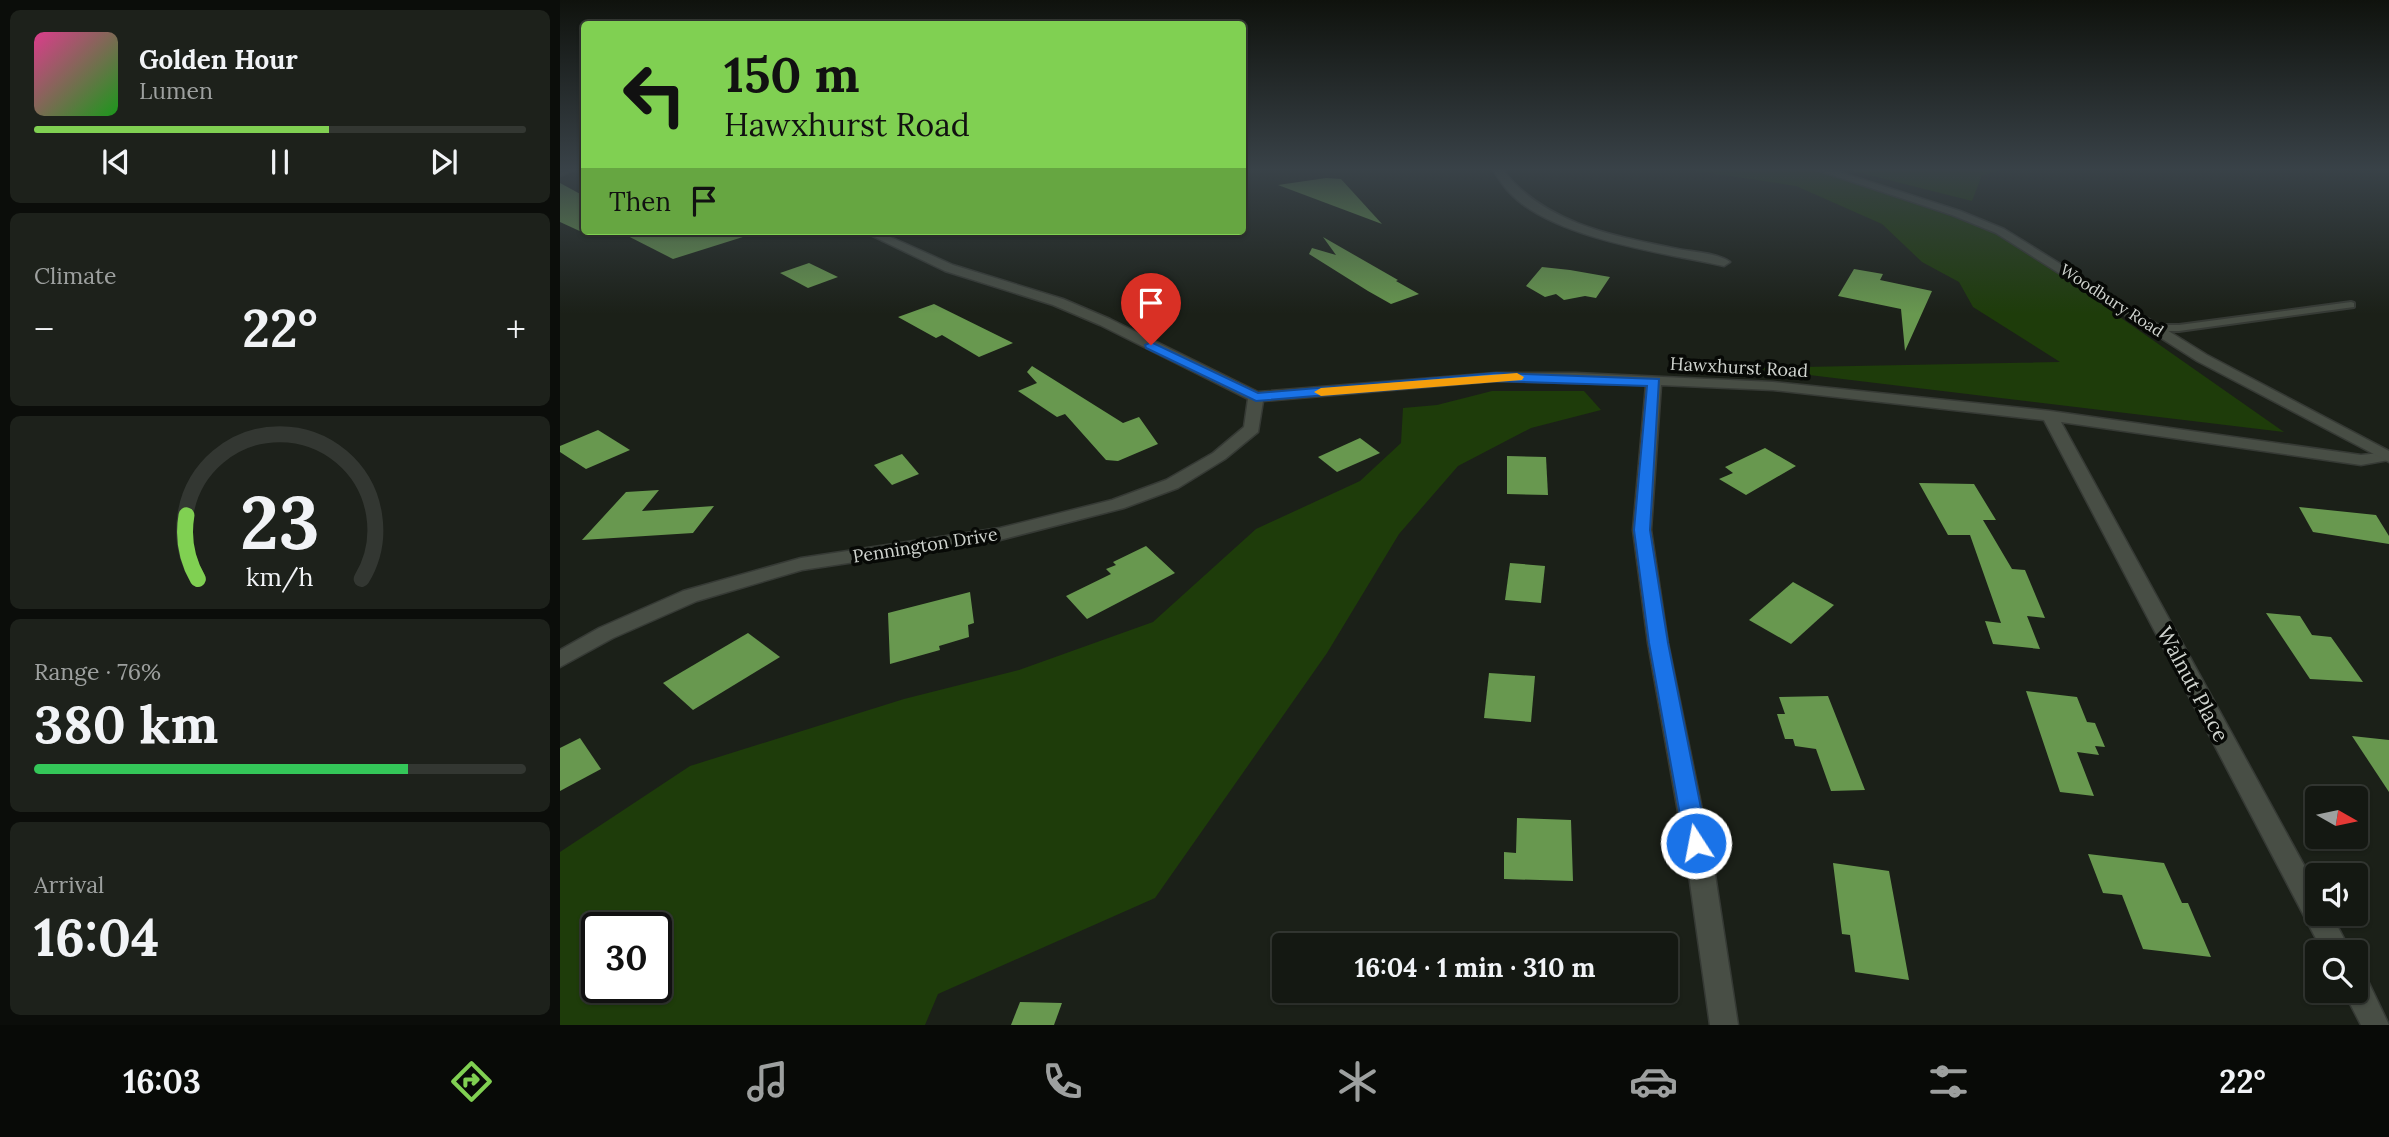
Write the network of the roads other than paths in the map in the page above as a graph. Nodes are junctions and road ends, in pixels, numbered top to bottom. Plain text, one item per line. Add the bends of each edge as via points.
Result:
1 (1555, 218) edge
2 (1968, 218) edge
3 (877, 235) edge
4 (1724, 262) dead end
5 (2351, 305) dead end
6 (2155, 328) junction
7 (1654, 382) junction
8 (1256, 397) junction
9 (2050, 416) junction
10 (2387, 456) edge
11 (560, 659) edge
12 (2331, 940) edge
13 (2364, 1003) edge
14 (1724, 1025) edge
15 (2376, 1025) edge

1 - 4 street
2 - 6 street, Woodbury Road via 2000,231
3 - 8 street via 949,268 1058,302 1105,322
5 - 6 lane
6 - 10 street, Woodbury Road via 2202,358
7 - 8 street, Hawxhurst Road via 1496,377
7 - 9 street, Hawxhurst Road via 1773,386
7 - 14 street via 1642,530
8 - 11 street, Pennington Drive via 1252,429 1219,456 1172,484 1118,504 1000,534 801,564 690,596
9 - 10 street, Hawxhurst Road via 2361,460
9 - 12 street, Walnut Place
13 - 15 street

